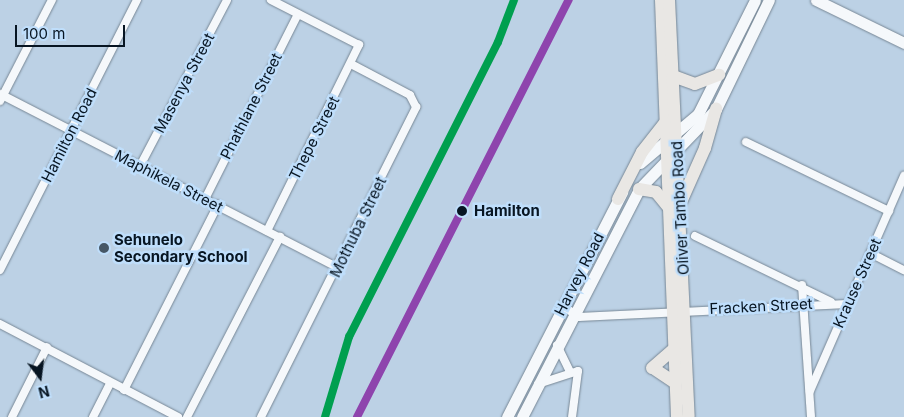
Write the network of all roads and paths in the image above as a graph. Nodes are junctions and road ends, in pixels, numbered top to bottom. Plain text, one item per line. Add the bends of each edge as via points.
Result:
1 (52, 0) edge
2 (137, 0) edge
3 (227, 0) edge
4 (271, 0) edge
5 (661, 0) edge
6 (670, 0) edge
7 (754, 0) edge
8 (768, 0) edge
9 (816, 0) edge
10 (298, 14) junction
11 (904, 42) edge
12 (351, 64) junction
13 (719, 75) junction
14 (674, 76) junction
15 (1, 97) edge
16 (716, 109) junction
17 (665, 123) junction
18 (71, 132) junction
19 (671, 138) junction
20 (746, 142) dead end
21 (672, 157) junction
22 (140, 166) junction
23 (904, 176) edge
24 (639, 189) junction
25 (204, 199) junction
26 (618, 199) junction
27 (218, 205) junction
28 (675, 208) junction
29 (889, 210) junction
30 (267, 231) junction
31 (695, 236) dead end
32 (280, 237) junction
33 (601, 245) junction
34 (870, 253) junction
35 (338, 268) junction
36 (0, 270) edge
37 (904, 270) edge
38 (802, 285) junction
39 (831, 302) junction
40 (847, 304) junction
41 (804, 305) junction
42 (563, 306) junction
43 (679, 310) junction
44 (572, 314) junction
45 (0, 324) edge
46 (557, 345) junction
47 (48, 346) junction
48 (675, 348) junction
49 (574, 372) junction
50 (110, 383) junction
51 (676, 383) junction
52 (538, 384) junction
53 (124, 390) junction
54 (810, 390) junction
55 (176, 416) edge
56 (12, 417) edge
57 (93, 417) edge
58 (187, 417) edge
59 (261, 417) edge
60 (507, 417) edge
61 (522, 417) edge
62 (572, 417) edge
63 (677, 417) edge
64 (689, 417) edge
65 (810, 417) edge

1 - 15 street
2 - 18 street, Hamilton Road
3 - 22 street, Masenya Street
4 - 10 street
5 - 17 main road, Oliver Tambo Road
6 - 14 main road, Oliver Tambo Road
7 - 13 main road, Harvey Road
8 - 16 main road, Harvey Road
9 - 11 main road
10 - 12 street, Thepe Street via 359,45
10 - 25 street, Phathlane Street
12 - 30 street, Thepe Street
12 - 35 street, Mothuba Street via 410,95 416,107
13 - 14 main road via 695,84
13 - 19 main road, Harvey Road via 698,114
14 - 19 main road, Oliver Tambo Road
15 - 18 street, Maphikela Street
16 - 21 main road, Harvey Road
16 - 28 main road via 706,148
17 - 19 main road, Oliver Tambo Road
17 - 26 main road via 642,152
18 - 22 street, Maphikela Street
18 - 36 street, Hamilton Road
19 - 21 main road, Oliver Tambo Road
19 - 26 main road, Harvey Road via 643,160
20 - 29 street
21 - 24 main road, Harvey Road
21 - 28 main road, Oliver Tambo Road
22 - 25 street, Maphikela Street
23 - 29 street, Krause Street
24 - 28 main road via 656,192
24 - 33 main road, Harvey Road
25 - 27 street, Maphikela Street
26 - 33 main road, Harvey Road
27 - 30 street, Maphikela Street
27 - 53 street
28 - 43 main road, Oliver Tambo Road
29 - 34 street, Krause Street
30 - 32 street, Maphikela Street
31 - 38 street
32 - 35 street, Maphikela Street
32 - 58 street
33 - 42 main road, Harvey Road
33 - 44 main road, Harvey Road
34 - 37 street
34 - 40 street, Krause Street
35 - 59 street, Mothuba Street
38 - 39 street
38 - 41 street, Krause Street
39 - 40 street, Fracken Street
39 - 41 street, Fracken Street
40 - 54 street, Krause Street
41 - 43 street, Fracken Street
41 - 54 street, Krause Street
42 - 44 street
42 - 60 main road, Harvey Road
43 - 44 street, Fracken Street
43 - 48 main road, Oliver Tambo Road
43 - 64 main road, Oliver Tambo Road
44 - 46 main road, Harvey Road
45 - 47 street
46 - 49 street
46 - 52 main road, Harvey Road
47 - 50 street
47 - 56 street
48 - 51 main road, Oliver Tambo Road
48 - 51 main road via 653,368
49 - 52 street
49 - 62 street
50 - 53 street
50 - 57 street
51 - 63 main road, Oliver Tambo Road
52 - 61 main road, Harvey Road
53 - 55 street
54 - 65 street, Krause Street

